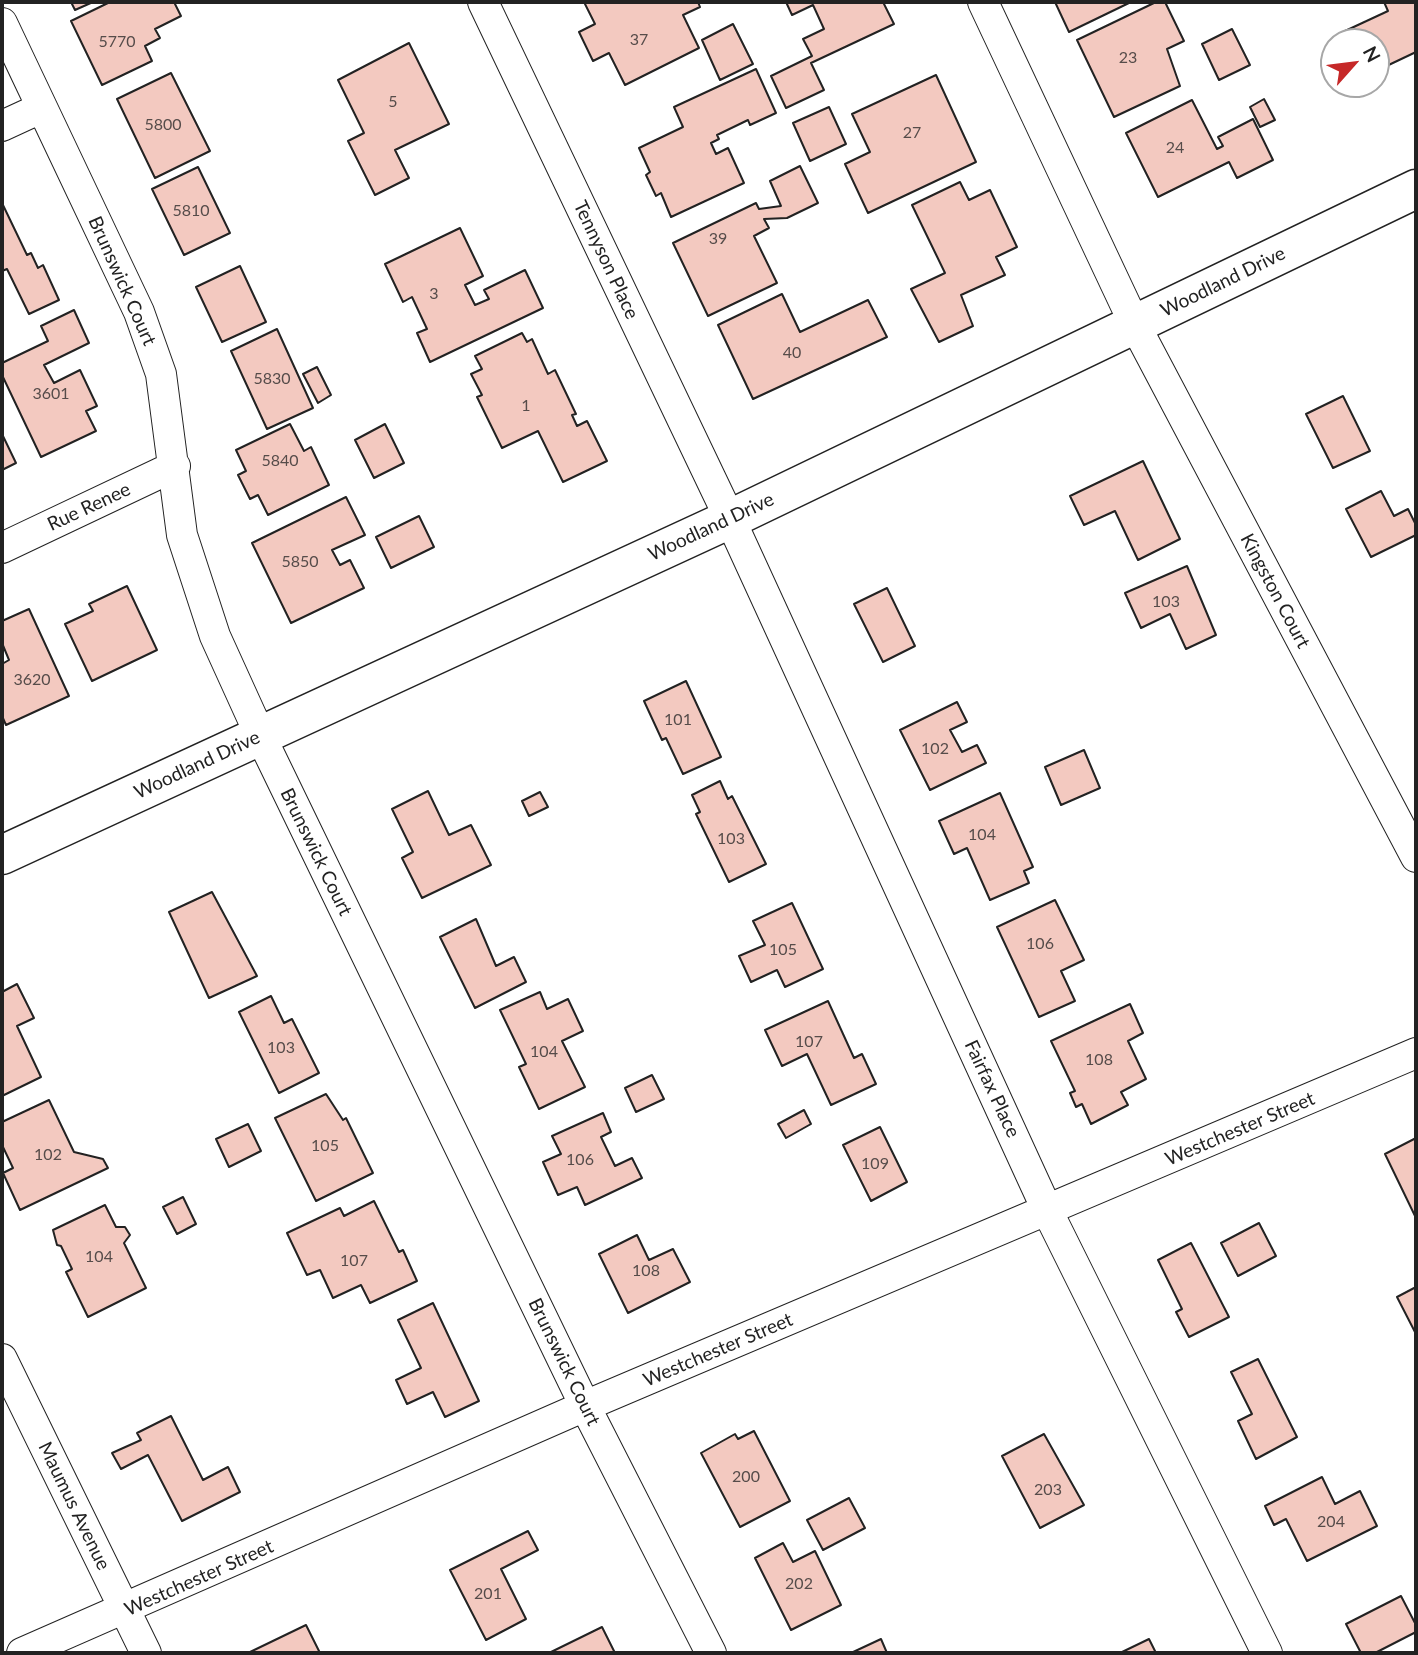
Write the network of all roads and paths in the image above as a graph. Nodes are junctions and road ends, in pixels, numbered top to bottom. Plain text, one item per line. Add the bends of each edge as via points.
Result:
1 (483, 2) edge
2 (983, 2) edge
3 (2, 23) edge
4 (41, 108) junction
5 (2, 126) edge
6 (1416, 189) edge
7 (1135, 325) junction
8 (175, 466) junction
9 (730, 519) junction
10 (2, 548) edge
11 (260, 736) junction
12 (2, 855) edge
13 (1416, 857) edge
14 (1416, 1053) edge
15 (1048, 1212) junction
16 (2, 1359) edge
17 (585, 1406) junction
18 (124, 1611) junction
19 (22, 1653) edge
20 (146, 1653) edge
21 (711, 1653) edge
22 (1267, 1653) edge

1 - 9 street, Tennyson Place
2 - 7 street
3 - 4 street, Brunswick Court
4 - 5 street
4 - 8 street, Brunswick Court via 139,312 161,374
6 - 7 main road, Woodland Drive
7 - 9 main road, Woodland Drive
7 - 13 street, Kingston Court
8 - 10 street, Rue Renee
8 - 11 street, Brunswick Court via 182,535 196,580 215,636
9 - 11 main road, Woodland Drive
9 - 15 street, Fairfax Place
11 - 12 main road, Woodland Drive
11 - 17 street, Brunswick Court
14 - 15 street, Westchester Street
15 - 17 street, Westchester Street
15 - 22 street, Fairfax Place
16 - 18 street, Maumus Avenue
17 - 18 street, Westchester Street
17 - 21 street, Brunswick Court
18 - 19 street, Westchester Street
18 - 20 street, Maumus Avenue

